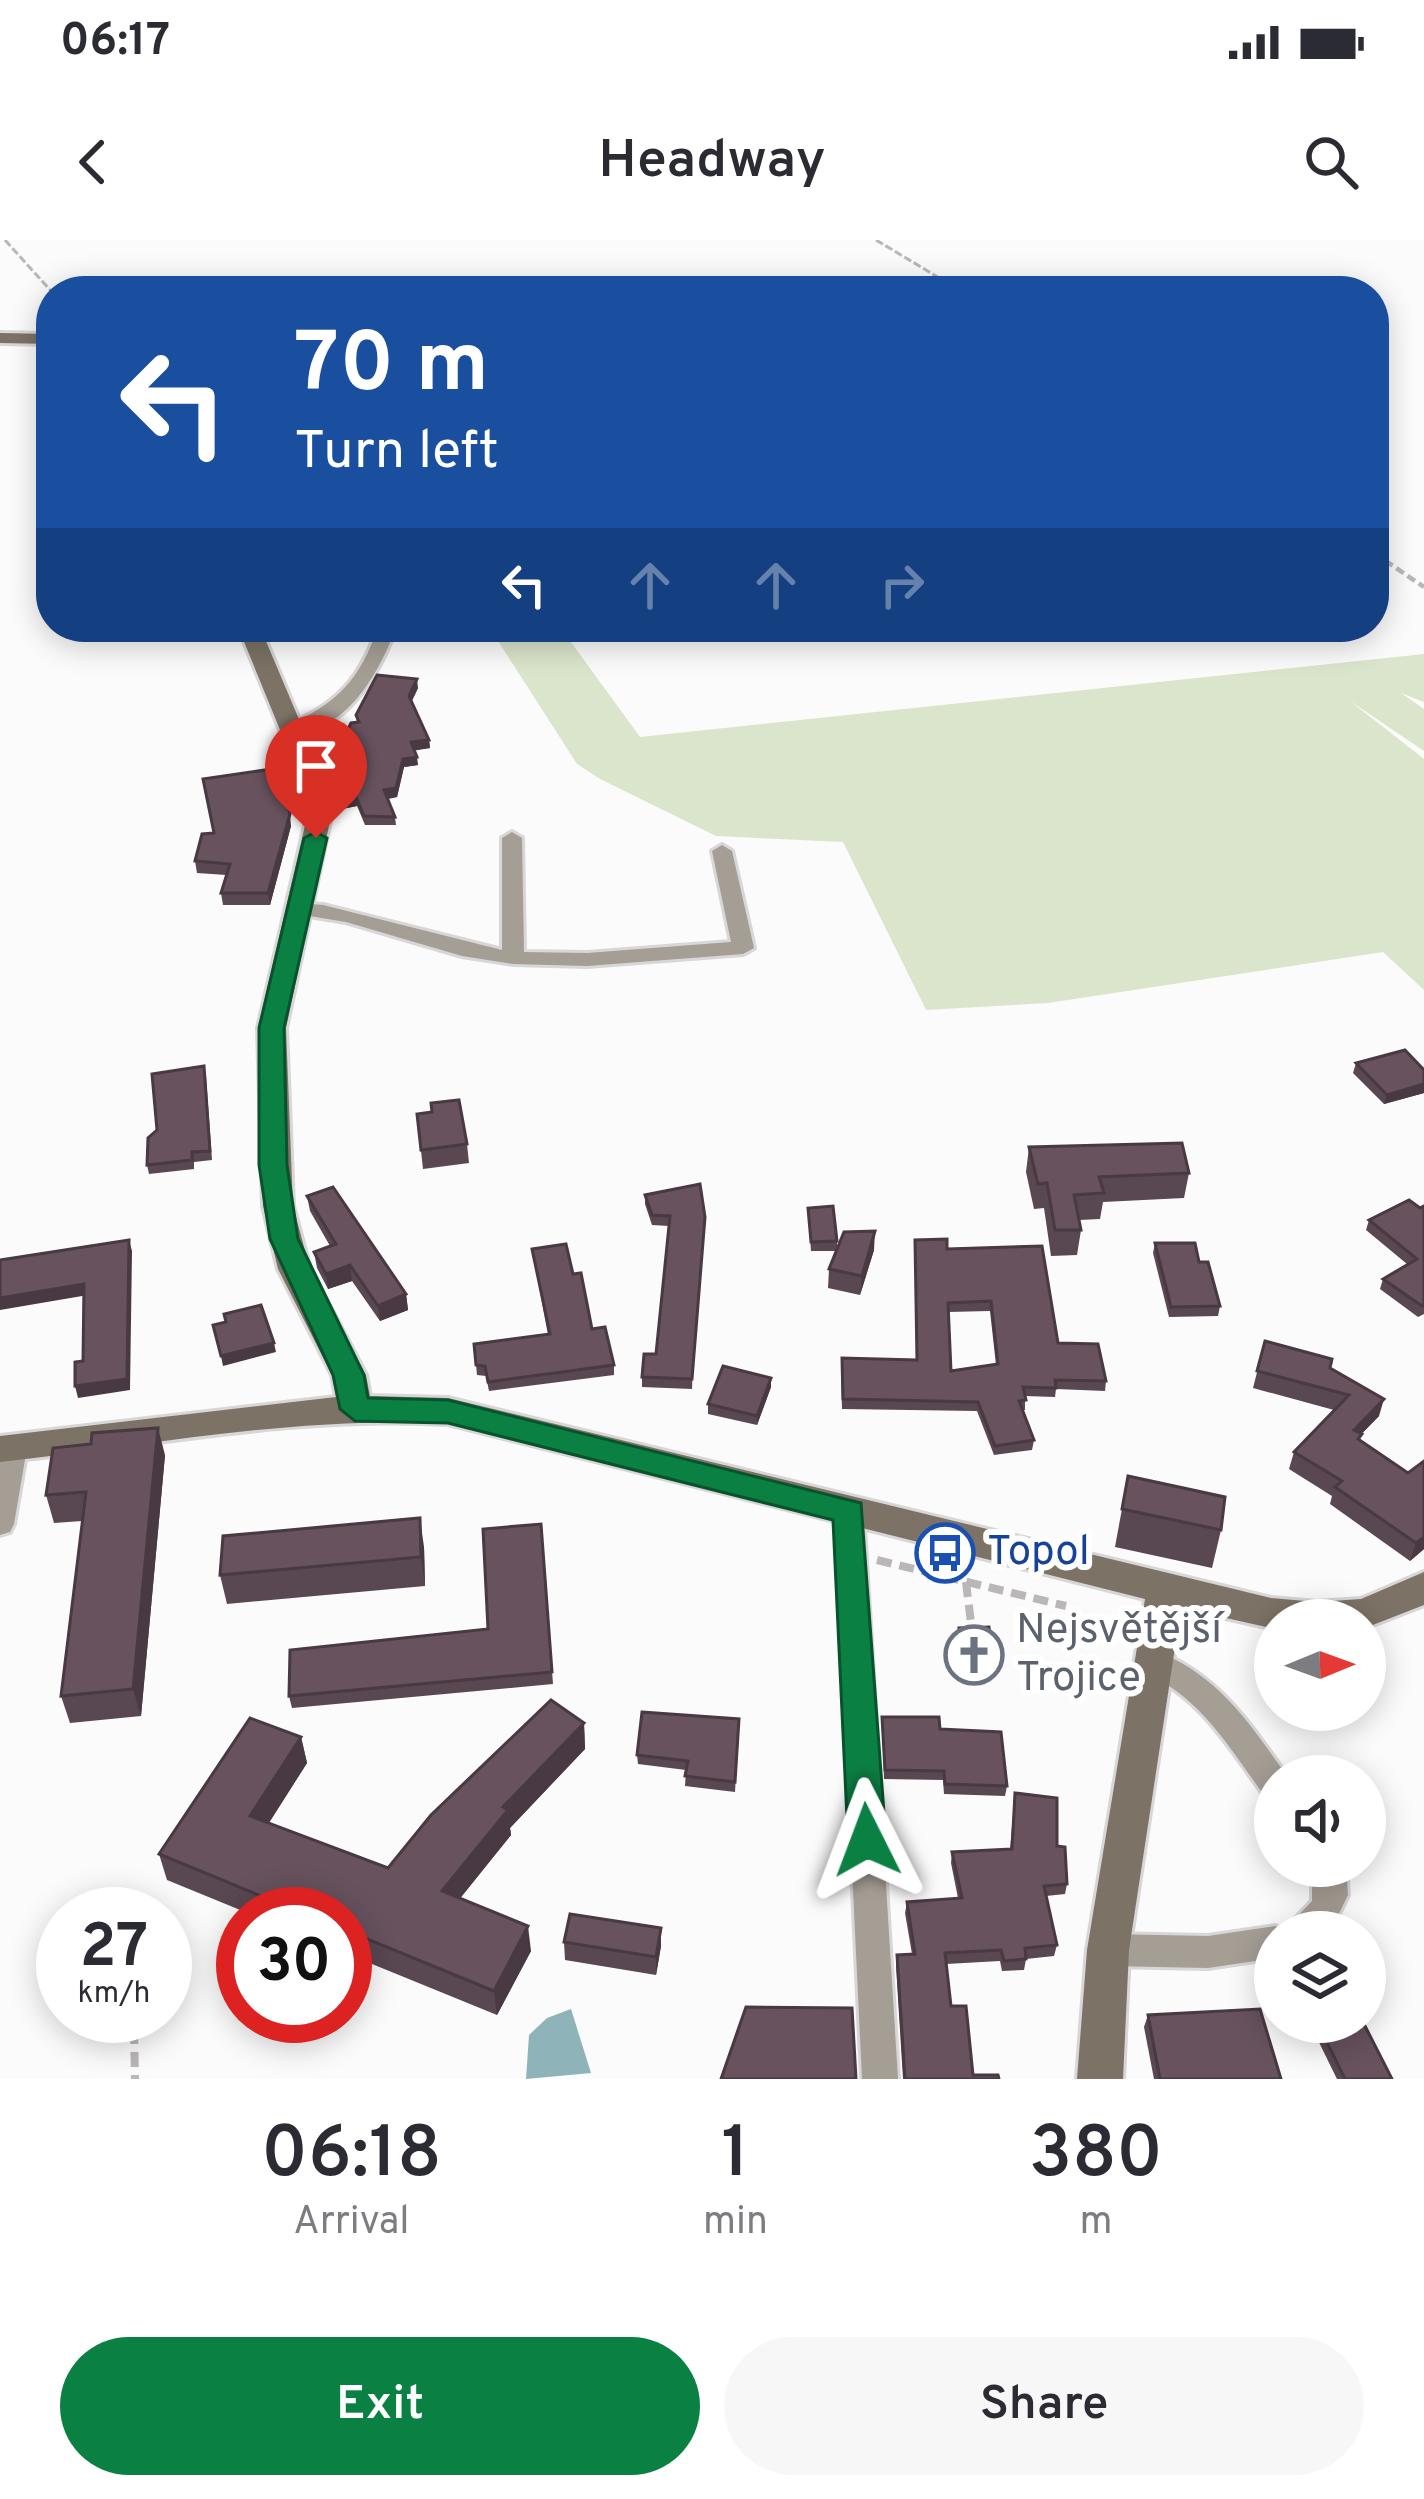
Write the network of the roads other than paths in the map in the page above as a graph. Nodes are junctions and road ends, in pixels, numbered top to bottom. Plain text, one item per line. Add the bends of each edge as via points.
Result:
1 (0, 338) edge
2 (36, 339) edge
3 (255, 642) edge
4 (381, 642) edge
5 (292, 729) junction
6 (512, 838) dead end
7 (722, 851) dead end
8 (298, 909) junction
9 (512, 958) junction
10 (355, 1409) junction
11 (6, 1448) edge
12 (849, 1512) junction
13 (0, 1524) edge
14 (1424, 1587) edge
15 (1165, 1591) junction
16 (1151, 1662) junction
17 (1254, 1758) edge
18 (1254, 1945) edge
19 (1108, 1950) junction
20 (880, 2079) edge
21 (1100, 2079) edge

1 - 2 main road
3 - 5 main road
4 - 5 street via 358,694
5 - 8 main road via 318,821
6 - 9 street
7 - 9 street via 742,948
8 - 9 street
8 - 10 main road via 272,1028 278,1206 294,1269 349,1375
10 - 11 main road
10 - 12 main road via 448,1411
11 - 13 street
12 - 15 main road
12 - 20 street
14 - 15 main road via 1380,1611 1320,1619
15 - 16 main road
16 - 17 street via 1179,1672 1209,1699
16 - 19 main road
18 - 19 street
19 - 21 main road

